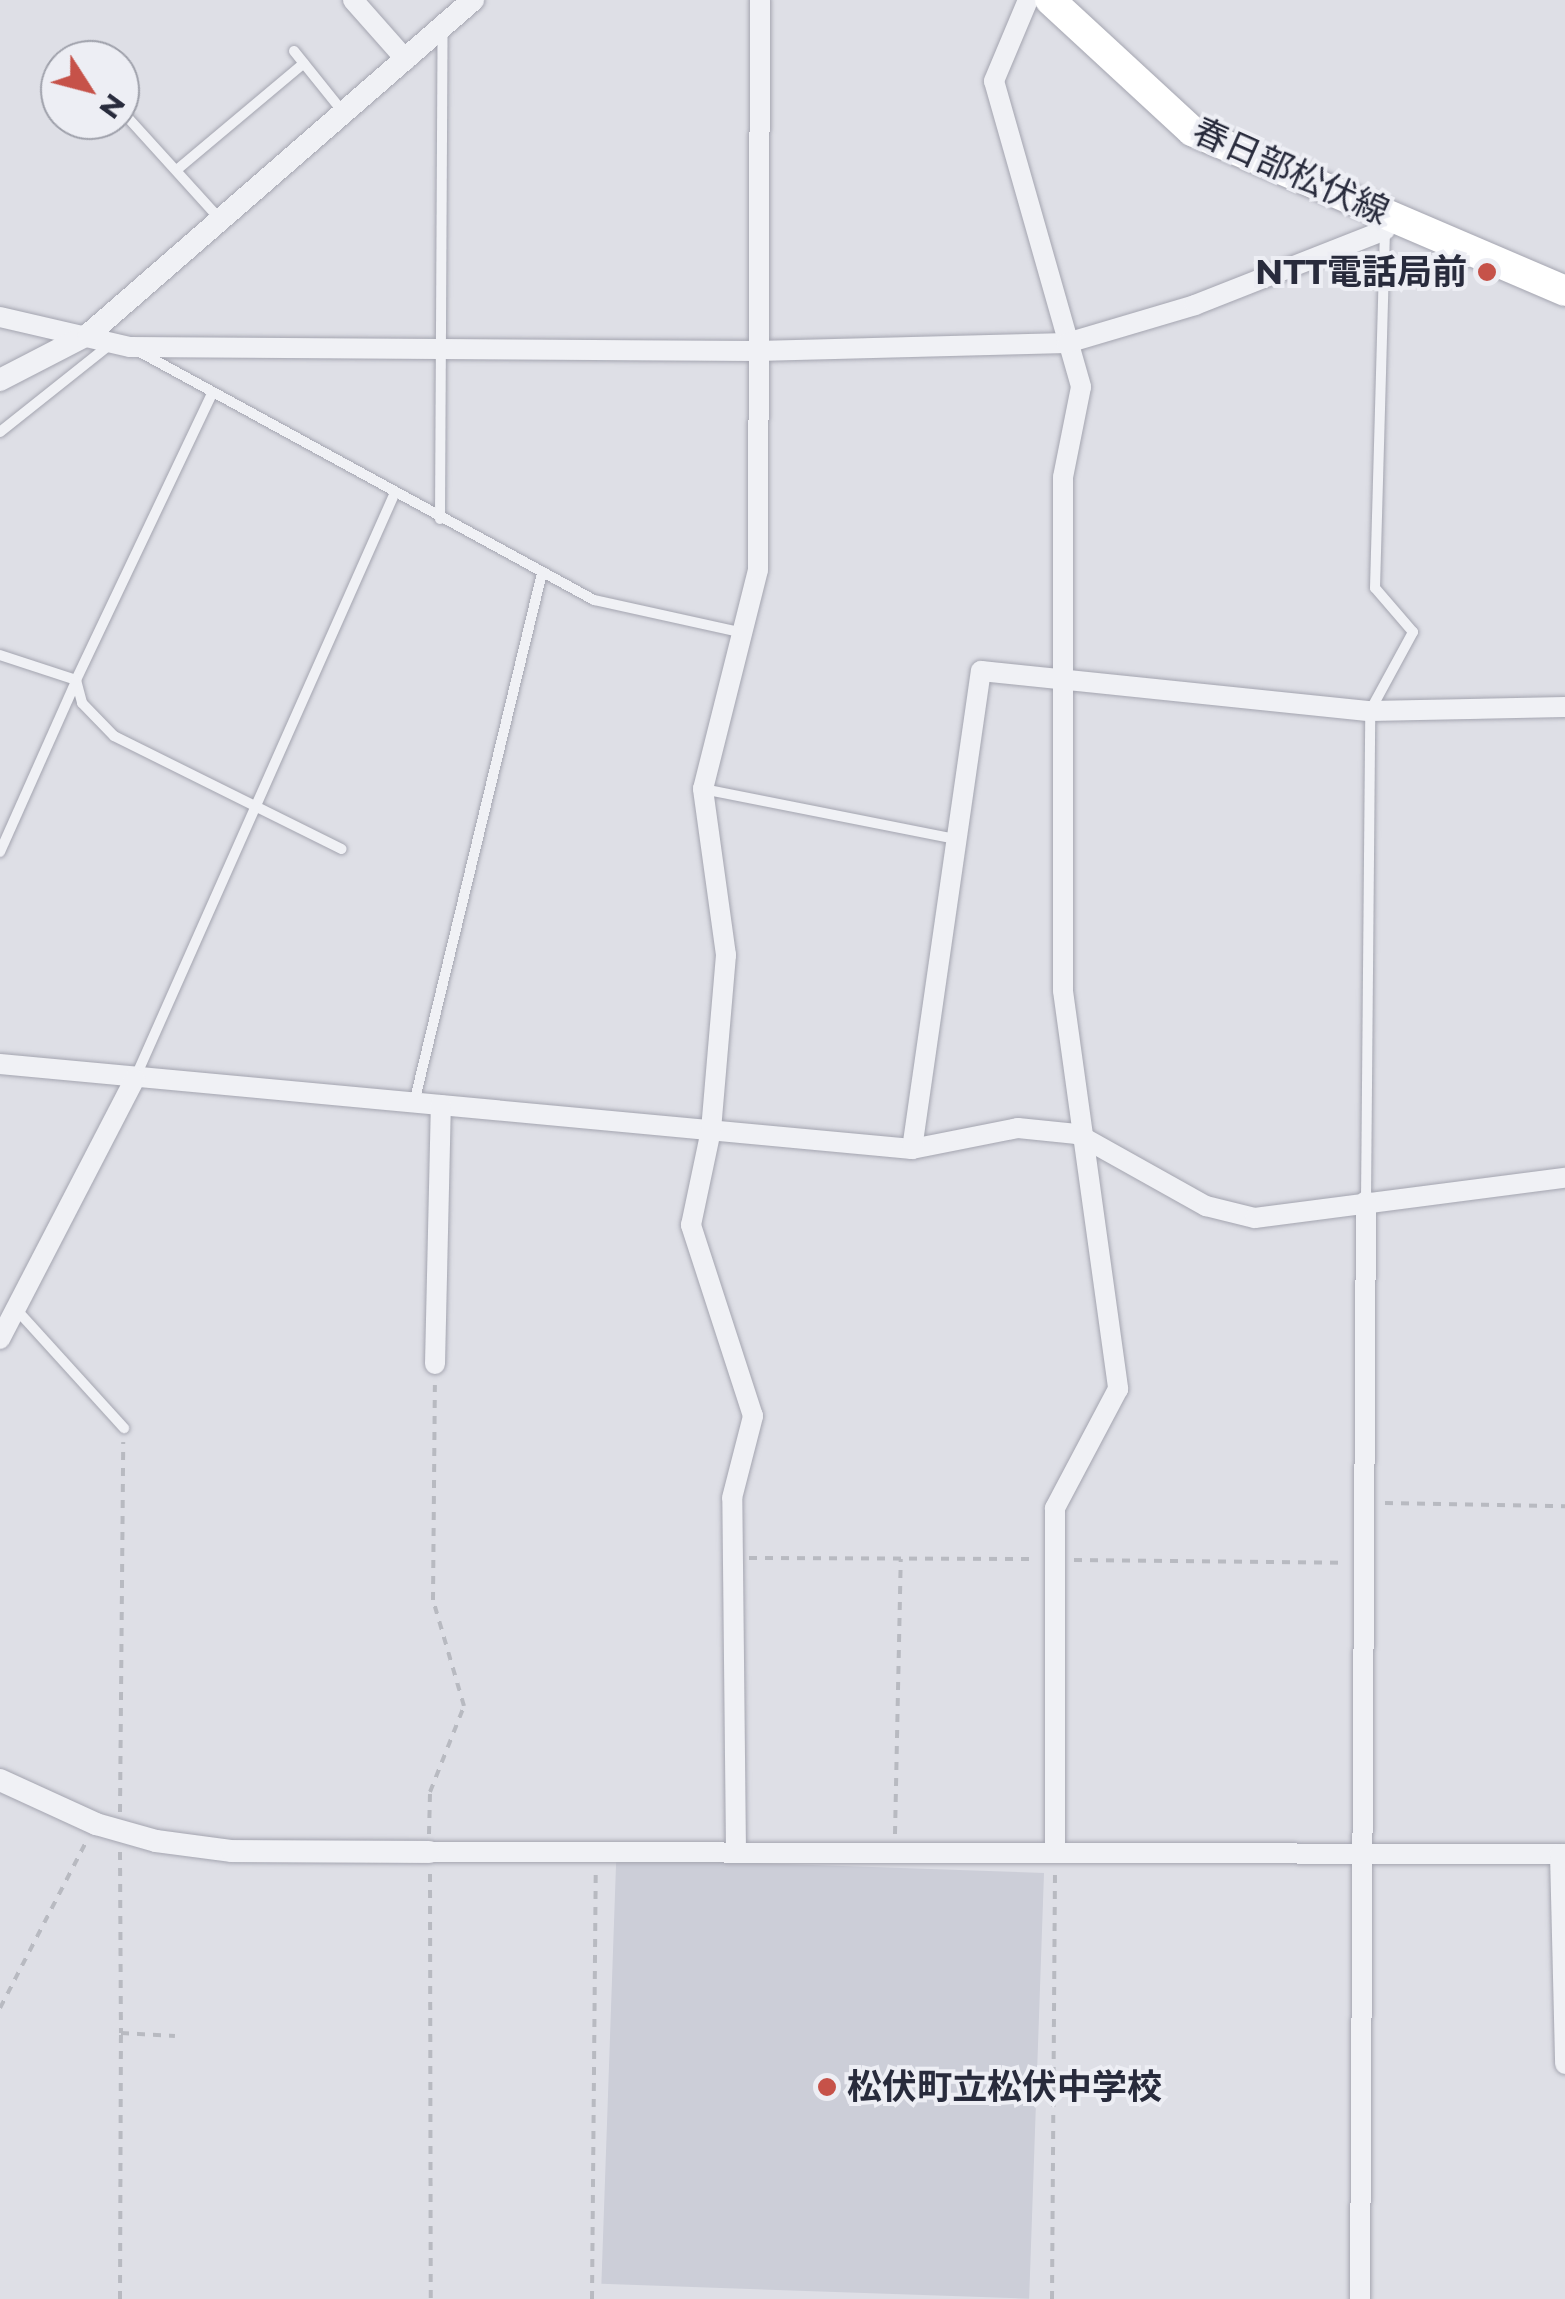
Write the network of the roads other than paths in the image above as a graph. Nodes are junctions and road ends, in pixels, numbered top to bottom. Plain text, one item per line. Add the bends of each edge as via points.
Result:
1 (353, 0) edge
2 (473, 0) edge
3 (760, 0) edge
4 (1028, 0) edge
5 (1050, 0) edge
6 (443, 26) junction
7 (294, 50) dead end
8 (406, 60) junction
9 (304, 63) junction
10 (344, 112) junction
11 (140, 129) edge
12 (179, 168) junction
13 (220, 219) junction
14 (1385, 222) junction
15 (1565, 291) edge
16 (0, 303) edge
17 (8, 318) edge
18 (89, 334) junction
19 (1067, 343) junction
20 (444, 344) junction
21 (121, 345) junction
22 (757, 351) junction
23 (0, 380) edge
24 (212, 393) junction
25 (0, 432) edge
26 (393, 497) junction
27 (440, 518) junction
28 (542, 572) junction
29 (740, 632) junction
30 (0, 656) edge
31 (1064, 677) junction
32 (76, 680) junction
33 (1565, 707) edge
34 (1370, 710) junction
35 (703, 789) junction
36 (256, 806) junction
37 (951, 838) junction
38 (342, 849) dead end
39 (0, 852) edge
40 (0, 1064) edge
41 (134, 1079) junction
42 (414, 1102) junction
43 (441, 1105) junction
44 (711, 1130) junction
45 (1077, 1134) junction
46 (912, 1149) junction
47 (1565, 1178) edge
48 (1366, 1202) junction
49 (16, 1309) junction
50 (0, 1339) edge
51 (435, 1364) road end
52 (124, 1428) road end
53 (0, 1780) edge
54 (1055, 1850) junction
55 (736, 1851) junction
56 (430, 1852) joint
57 (1562, 1854) edge
58 (1363, 1858) junction
59 (1565, 2064) edge
60 (1360, 2299) edge

1 - 8 street
2 - 6 street
3 - 22 street
4 - 19 street via 994,82
5 - 14 main road, 春日部松伏線 via 1192,130
6 - 8 street
6 - 20 lane
7 - 9 lane
8 - 10 street
9 - 10 lane
9 - 12 lane
10 - 13 street
11 - 12 lane
12 - 13 lane
13 - 18 street
14 - 15 main road, 春日部松伏線
14 - 19 street via 1195,305
14 - 34 lane via 1375,588 1413,632
16 - 17 street
17 - 18 street
18 - 21 street
18 - 23 street
19 - 22 street
19 - 31 street via 1081,387 1063,477
20 - 21 street
20 - 22 street
20 - 27 lane
21 - 24 lane
21 - 25 lane
22 - 29 street via 758,570
24 - 26 lane
24 - 32 lane
26 - 27 lane
26 - 36 lane
27 - 28 lane
28 - 29 lane via 594,600
28 - 42 lane
29 - 35 street
30 - 32 lane
31 - 34 street
31 - 37 street via 981,672
31 - 45 street via 1063,991
32 - 36 lane via 82,703 114,736
32 - 39 lane
33 - 34 street
34 - 48 lane
35 - 37 lane
35 - 44 street via 726,955
36 - 38 lane
36 - 41 lane
37 - 46 street
40 - 41 street
41 - 42 street
41 - 49 street
42 - 43 street
43 - 44 street
43 - 51 street
44 - 46 street
44 - 55 street via 691,1225 753,1416 732,1498
45 - 46 street via 1018,1128
45 - 48 street via 1206,1206 1255,1218
45 - 54 street via 1118,1389 1055,1508
47 - 48 street
48 - 58 street
49 - 50 street
49 - 52 lane
53 - 56 street via 120,1832 232,1851
54 - 55 street
54 - 58 street
55 - 56 street
57 - 58 street
57 - 59 street
58 - 60 street

